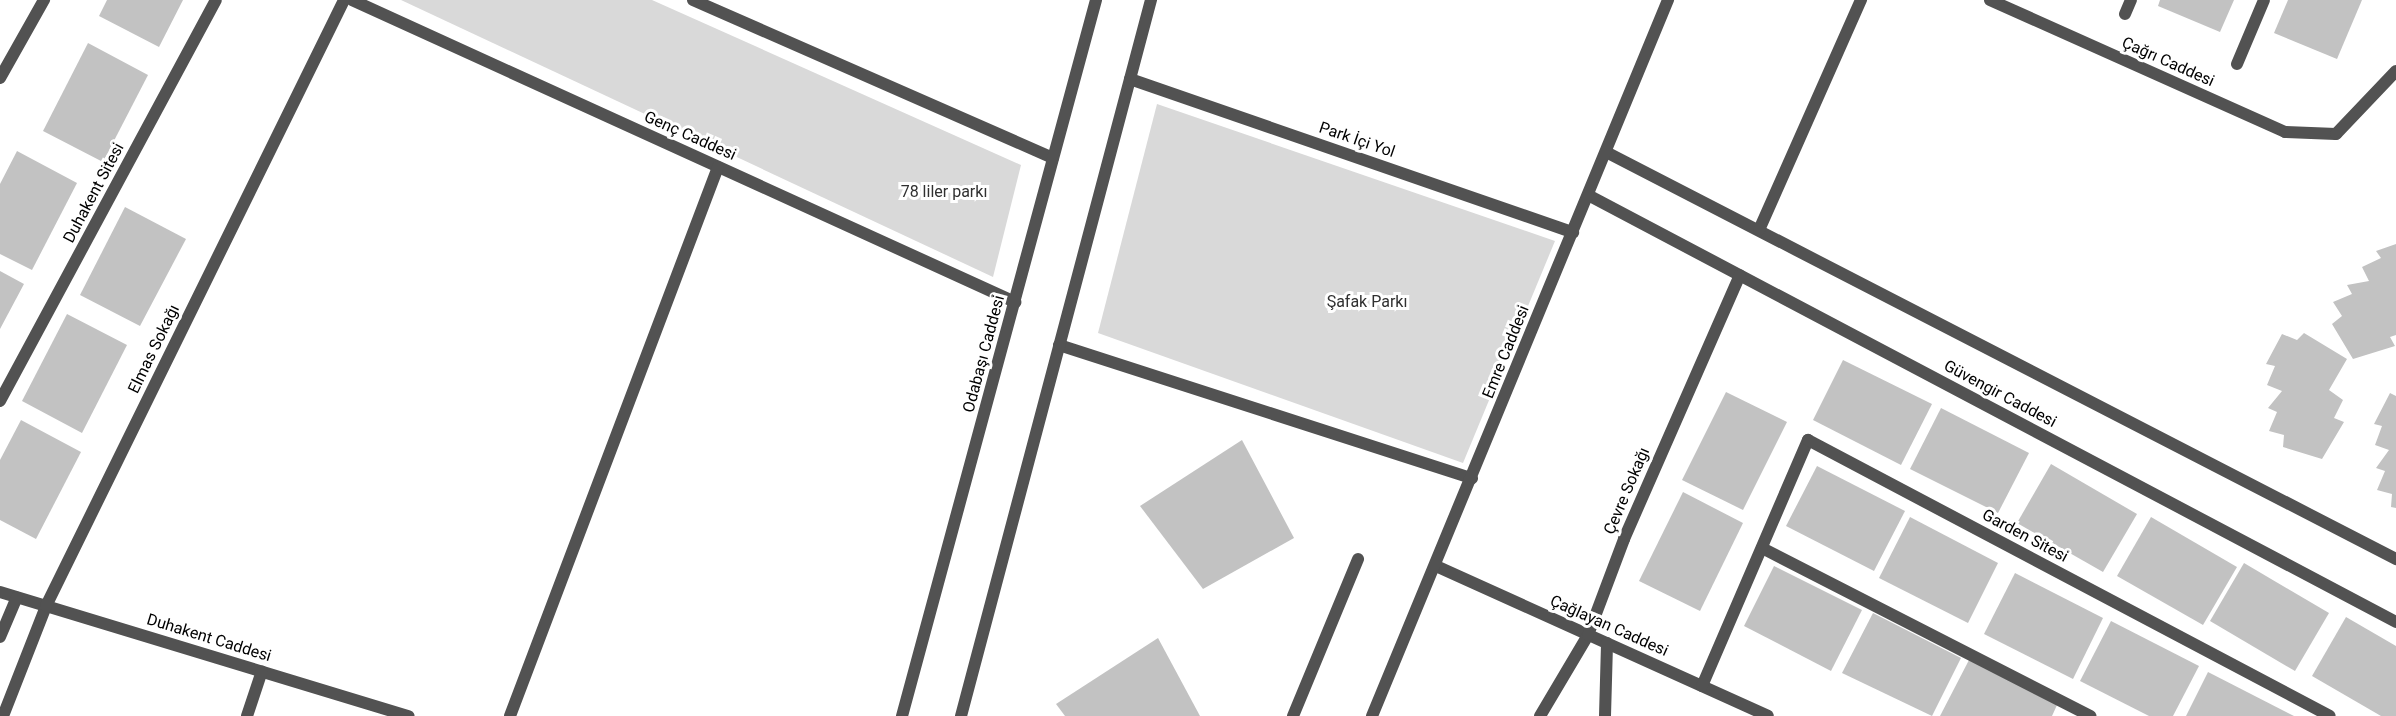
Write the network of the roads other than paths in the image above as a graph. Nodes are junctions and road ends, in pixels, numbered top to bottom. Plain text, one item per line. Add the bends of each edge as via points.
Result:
1 (44, 0) edge
2 (216, 0) edge
3 (344, 0) edge
4 (352, 0) edge
5 (693, 0) edge
6 (1096, 0) edge
7 (1152, 0) edge
8 (1668, 0) edge
9 (1861, 0) edge
10 (1990, 0) edge
11 (2131, 0) edge
12 (2264, 0) edge
13 (2125, 14) dead end
14 (2237, 64) dead end
15 (2396, 71) edge
16 (0, 78) edge
17 (1130, 79) junction
18 (1606, 152) junction
19 (1053, 158) junction
20 (718, 167) junction
21 (1588, 195) junction
22 (1759, 230) junction
23 (1574, 232) junction
24 (1740, 275) junction
25 (1015, 302) junction
26 (1059, 345) junction
27 (0, 401) edge
28 (1472, 478) junction
29 (1762, 548) junction
30 (1358, 559) dead end
31 (2396, 560) edge
32 (1436, 566) junction
33 (0, 592) edge
34 (17, 597) junction
35 (46, 606) junction
36 (2396, 622) edge
37 (1588, 635) junction
38 (0, 637) edge
39 (1607, 643) junction
40 (262, 671) junction
41 (1702, 686) junction
42 (3, 716) edge
43 (247, 716) edge
44 (409, 716) edge
45 (510, 716) edge
46 (902, 716) edge
47 (961, 716) edge
48 (1293, 716) edge
49 (1372, 716) edge
50 (1540, 716) edge
51 (1605, 716) edge
52 (1768, 716) edge
53 (2091, 716) edge
54 (2330, 716) edge

1 - 16 street
2 - 27 street, Duhakent Sitesi
3 - 35 street, Elmas Sokağı
4 - 20 street, Genç Caddesi
5 - 19 street
6 - 19 street, Odabaşı Caddesi
7 - 17 street
8 - 18 street, Emre Caddesi
9 - 22 street
10 - 15 street, Çağrı Caddesi via 2285,132 2336,134
11 - 13 street
12 - 14 street
17 - 23 street, Park İçi Yol
17 - 26 street
18 - 21 street, Emre Caddesi
18 - 22 street, Güvengir Caddesi
19 - 25 street, Odabaşı Caddesi
20 - 25 street, Genç Caddesi
20 - 45 street
21 - 23 street, Emre Caddesi
21 - 24 street, Güvengir Caddesi
22 - 31 street, Güvengir Caddesi
23 - 28 street, Emre Caddesi
24 - 36 street, Güvengir Caddesi
24 - 37 street, Çevre Sokağı via 1624,539
25 - 46 street, Odabaşı Caddesi
26 - 28 street
26 - 47 street
28 - 32 street, Emre Caddesi
29 - 41 street, Garden Sitesi
29 - 53 street
29 - 54 street, Garden Sitesi via 1808,440
30 - 48 street
32 - 37 street, Çağlayan Caddesi
32 - 49 street, Emre Caddesi
33 - 34 street, Duhakent Caddesi
34 - 35 street, Duhakent Caddesi
34 - 38 street
35 - 40 street, Duhakent Caddesi
35 - 42 street, Elmas Sokağı
37 - 39 street, Çağlayan Caddesi
37 - 50 street, Çevre Sokağı
39 - 41 street, Çağlayan Caddesi
39 - 51 street
40 - 43 street
40 - 44 street, Duhakent Caddesi
41 - 52 street, Çağlayan Caddesi

